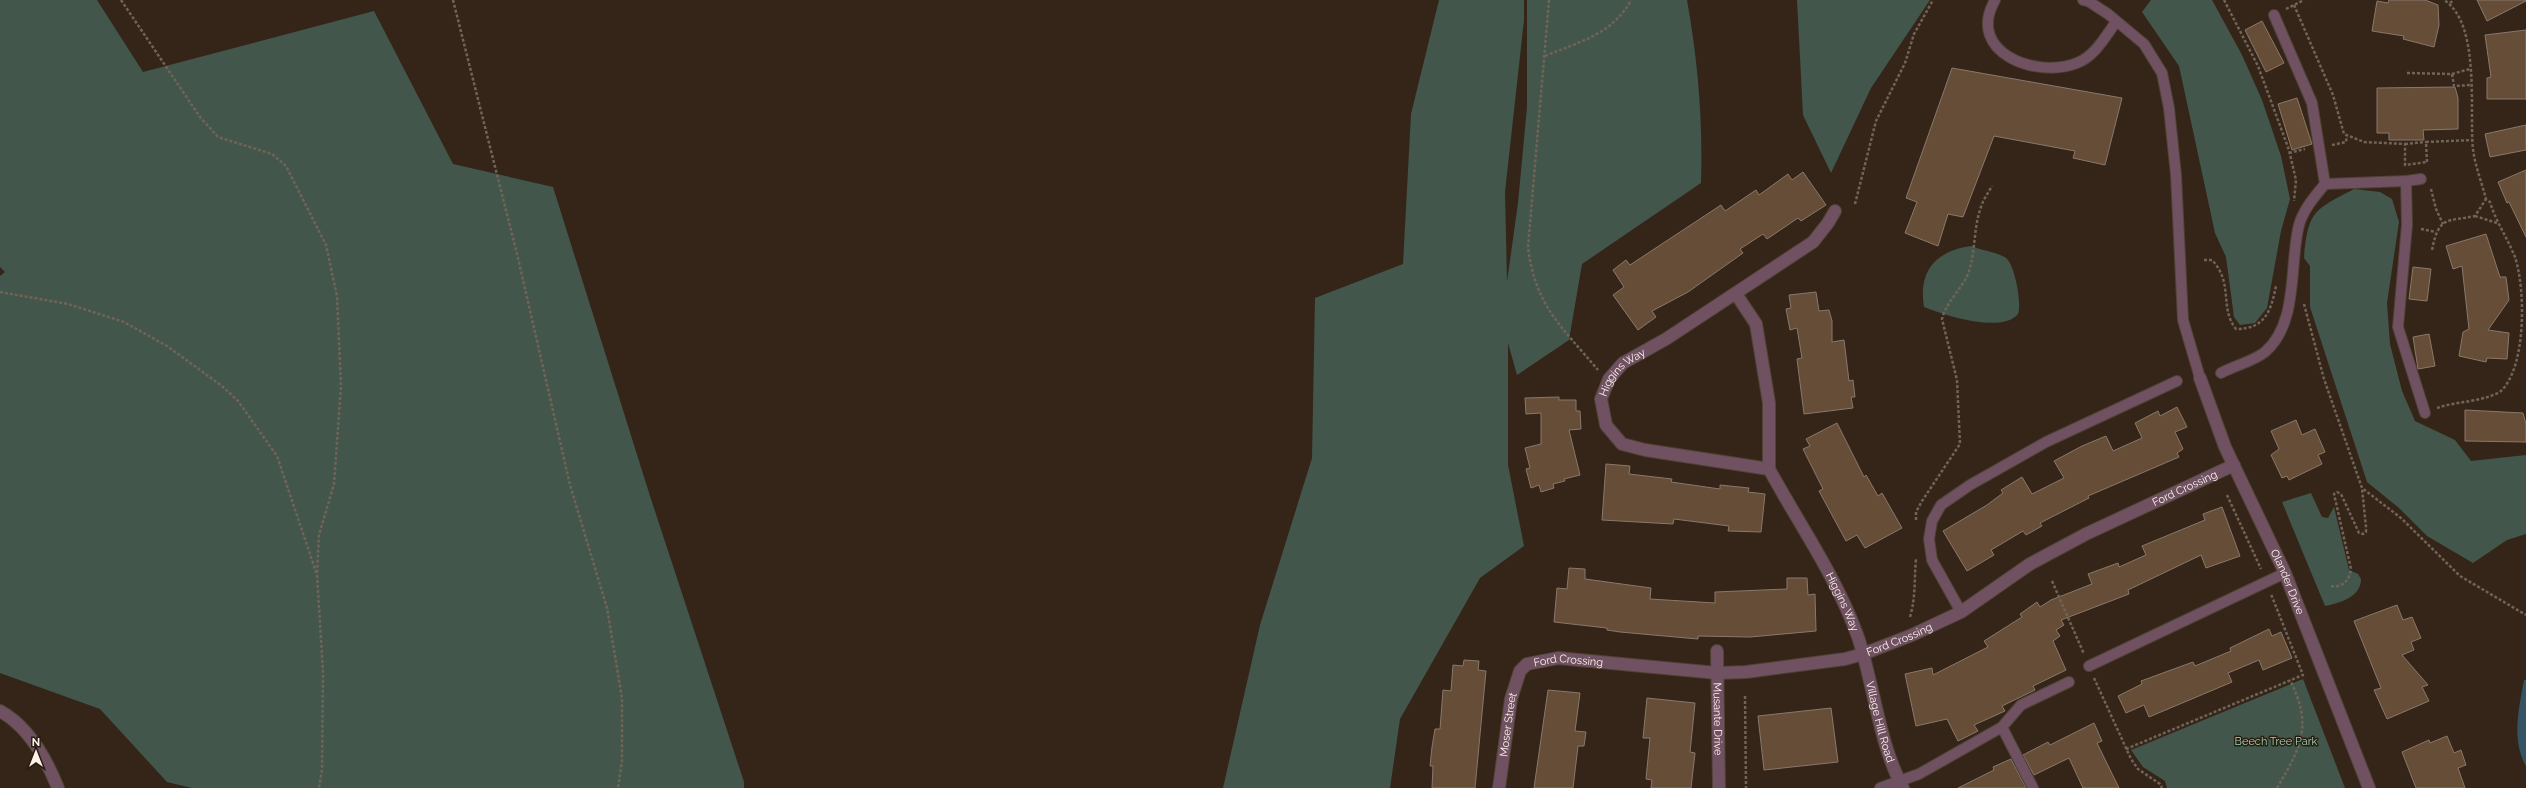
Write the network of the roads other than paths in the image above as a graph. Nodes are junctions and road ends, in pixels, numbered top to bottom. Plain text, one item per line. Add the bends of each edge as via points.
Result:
1 (1995, 0) edge
2 (2083, 0) edge
3 (2274, 15) road end
4 (2116, 22) junction
5 (2406, 181) junction
6 (2426, 181) road end
7 (2325, 184) junction
8 (1835, 211) dead end
9 (1736, 294) junction
10 (2221, 373) dead end
11 (2200, 378) joint
12 (2177, 381) dead end
13 (2425, 413) road end
14 (2234, 465) junction
15 (1768, 469) junction
16 (2285, 573) junction
17 (1961, 612) junction
18 (1717, 651) dead end
19 (1863, 654) junction
20 (1527, 664) joint
21 (2089, 666) road end
22 (1717, 673) junction
23 (2068, 682) dead end
24 (0, 711) edge
25 (2002, 727) junction
26 (1901, 785) edge
27 (58, 788) edge
28 (1499, 788) edge
29 (1719, 788) edge
30 (1880, 788) edge
31 (2033, 788) edge
32 (2369, 788) edge

1 - 4 lane via 1987,13 1986,31 1996,48 2010,59 2029,64 2051,67 2076,64 2093,53
2 - 4 lane via 2108,14
3 - 7 lane via 2312,103
4 - 11 lane via 2144,44 2162,73 2169,108 2176,176 2183,320
5 - 6 lane
5 - 7 lane
5 - 13 lane via 2407,225 2398,327
7 - 10 lane via 2299,224 2291,298 2279,334 2265,352
8 - 9 street, Higgins Way via 1812,242
9 - 15 street via 1756,324 1769,403
9 - 15 street, Higgins Way via 1623,363 1609,379 1601,399 1606,425 1622,444 1645,450
11 - 14 street, Olander Drive
12 - 17 lane via 2046,442 1970,485 1941,505 1932,521 1929,539 1932,560
14 - 16 street, Olander Drive
14 - 17 street, Ford Crossing via 2086,534 2030,564
15 - 19 street, Higgins Way via 1837,589
16 - 21 lane
16 - 32 street, Olander Drive
17 - 19 street, Ford Crossing
18 - 22 street, Musante Drive
19 - 22 street, Ford Crossing via 1845,659 1746,672
19 - 26 street, Village Hill Road via 1890,757
20 - 22 street, Ford Crossing via 1558,658
20 - 28 street, Moser Street via 1520,671 1511,699
22 - 29 street, Musante Drive
23 - 25 lane via 2021,705
24 - 27 street via 14,719 29,734 51,770
25 - 26 lane
25 - 31 lane
26 - 30 lane

